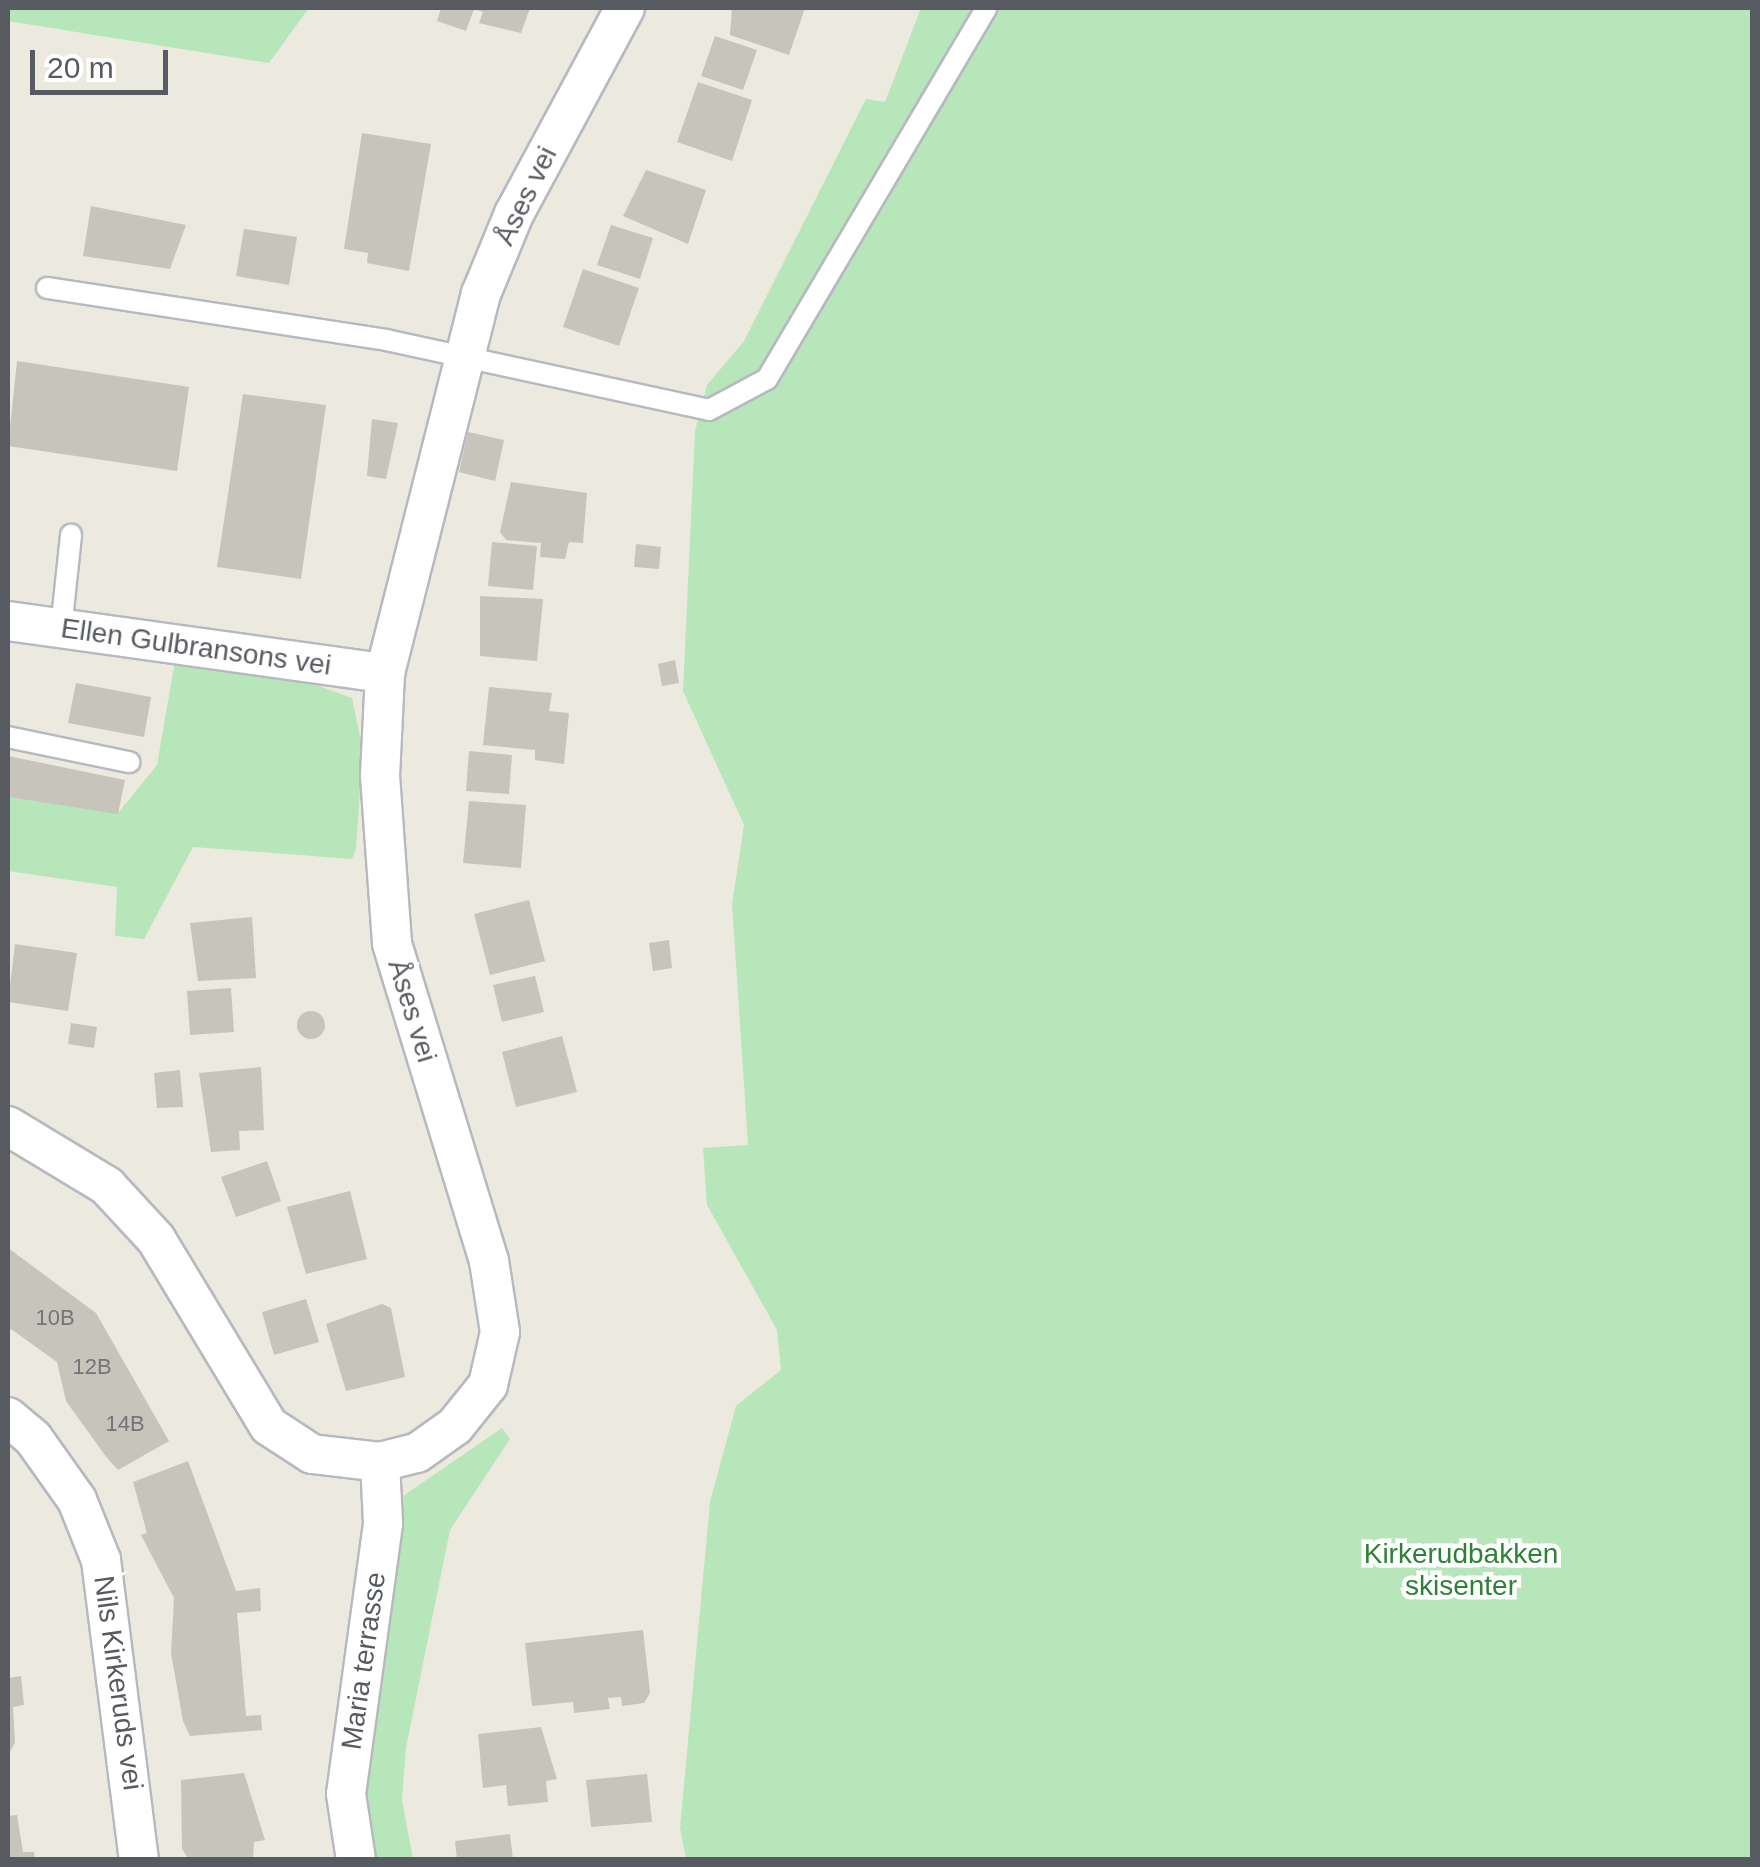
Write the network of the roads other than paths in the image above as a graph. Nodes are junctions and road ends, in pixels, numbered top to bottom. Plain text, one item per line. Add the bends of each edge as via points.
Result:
1 (625, 8) edge
2 (986, 8) edge
3 (47, 288) dead end
4 (462, 360) junction
5 (71, 535) dead end
6 (8, 621) edge
7 (61, 629) junction
8 (385, 673) junction
9 (8, 737) edge
10 (129, 762) dead end
11 (8, 1126) edge
12 (8, 1417) edge
13 (380, 1462) junction
14 (139, 1860) edge
15 (356, 1860) edge

1 - 4 street, Åses vei via 514,214
2 - 4 lane via 814,308 746,397 709,410 662,406
3 - 4 lane via 386,340
4 - 8 street, Åses vei
5 - 7 lane
6 - 7 street, Ellen Gulbransons vei
7 - 8 street, Ellen Gulbransons vei
8 - 13 street, Åses vei via 380,776 392,943 489,1261 500,1332 488,1385 456,1426 417,1454
9 - 10 lane
11 - 13 street, Åses vei via 107,1186 156,1239 269,1426 312,1454
12 - 14 street, Nils Kirkeruds vei via 33,1438 77,1500 102,1560
13 - 15 street, Maria terrasse via 383,1523 346,1794

